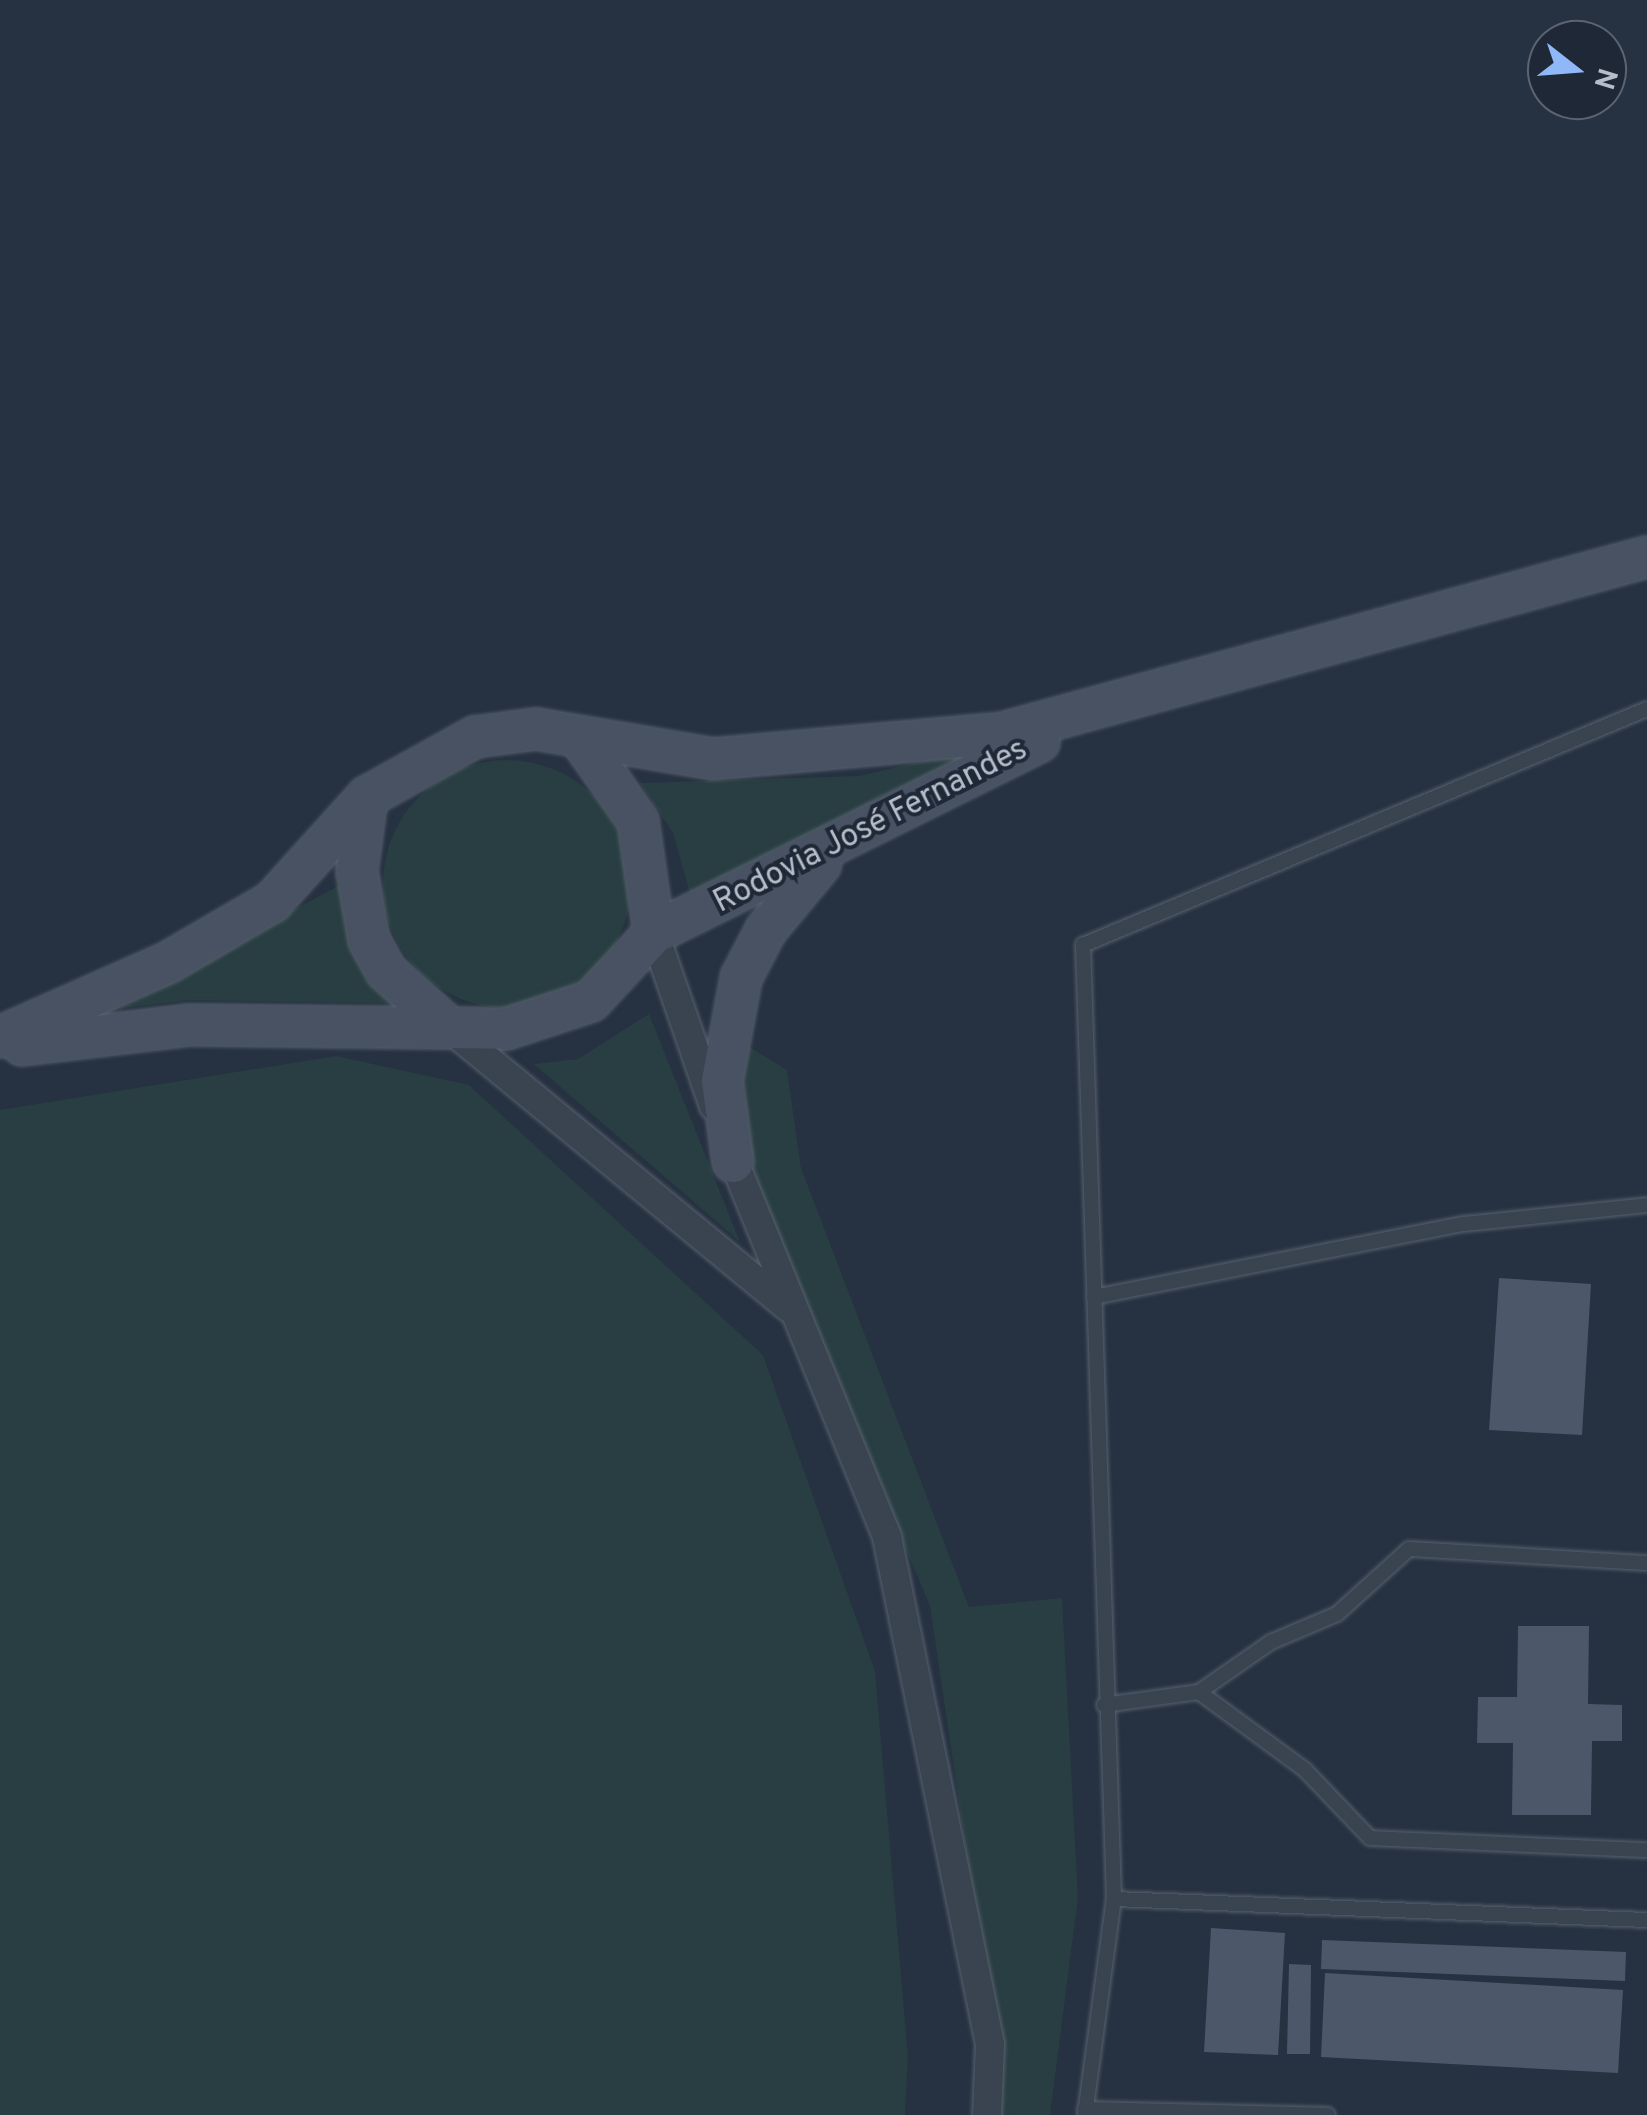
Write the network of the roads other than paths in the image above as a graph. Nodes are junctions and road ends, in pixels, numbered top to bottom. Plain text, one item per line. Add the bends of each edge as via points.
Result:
1 (1647, 557) edge
2 (1146, 701) junction
3 (1647, 709) edge
4 (579, 737) junction
5 (367, 797) junction
6 (842, 840) junction
7 (654, 933) junction
8 (446, 1025) junction
9 (0, 1037) edge
10 (0, 1049) edge
11 (734, 1162) junction
12 (1647, 1205) edge
13 (1094, 1297) junction
14 (792, 1309) junction
15 (1647, 1563) edge
16 (1199, 1692) junction
17 (1104, 1705) junction
18 (1647, 1850) edge
19 (1114, 1899) junction
20 (1647, 1920) edge
21 (1085, 2112) edge
22 (987, 2115) edge
23 (1328, 2115) edge

1 - 2 main road, Rodovia José Fernandes
2 - 4 main road, Rodovia José Fernandes via 859,752 714,759
2 - 6 main road, Rodovia José Fernandes via 1017,750
3 - 13 lane via 1083,945
4 - 5 main road via 536,729 474,737
4 - 7 main road via 638,821
5 - 8 main road via 357,871 368,940 386,971
5 - 9 main road via 272,902 170,962
6 - 7 main road, Rodovia José Fernandes
6 - 11 main road via 766,930 742,978 722,1080
7 - 8 main road via 591,1000 550,1022
7 - 11 street
8 - 10 main road via 189,1025
8 - 14 street
11 - 14 street
12 - 13 lane via 1464,1224
13 - 17 lane
14 - 22 street via 887,1537 990,2044
15 - 16 lane via 1409,1549 1337,1614 1271,1642
16 - 17 lane
16 - 18 lane via 1304,1770 1370,1838
17 - 19 lane
19 - 20 lane
19 - 21 lane
21 - 23 lane

